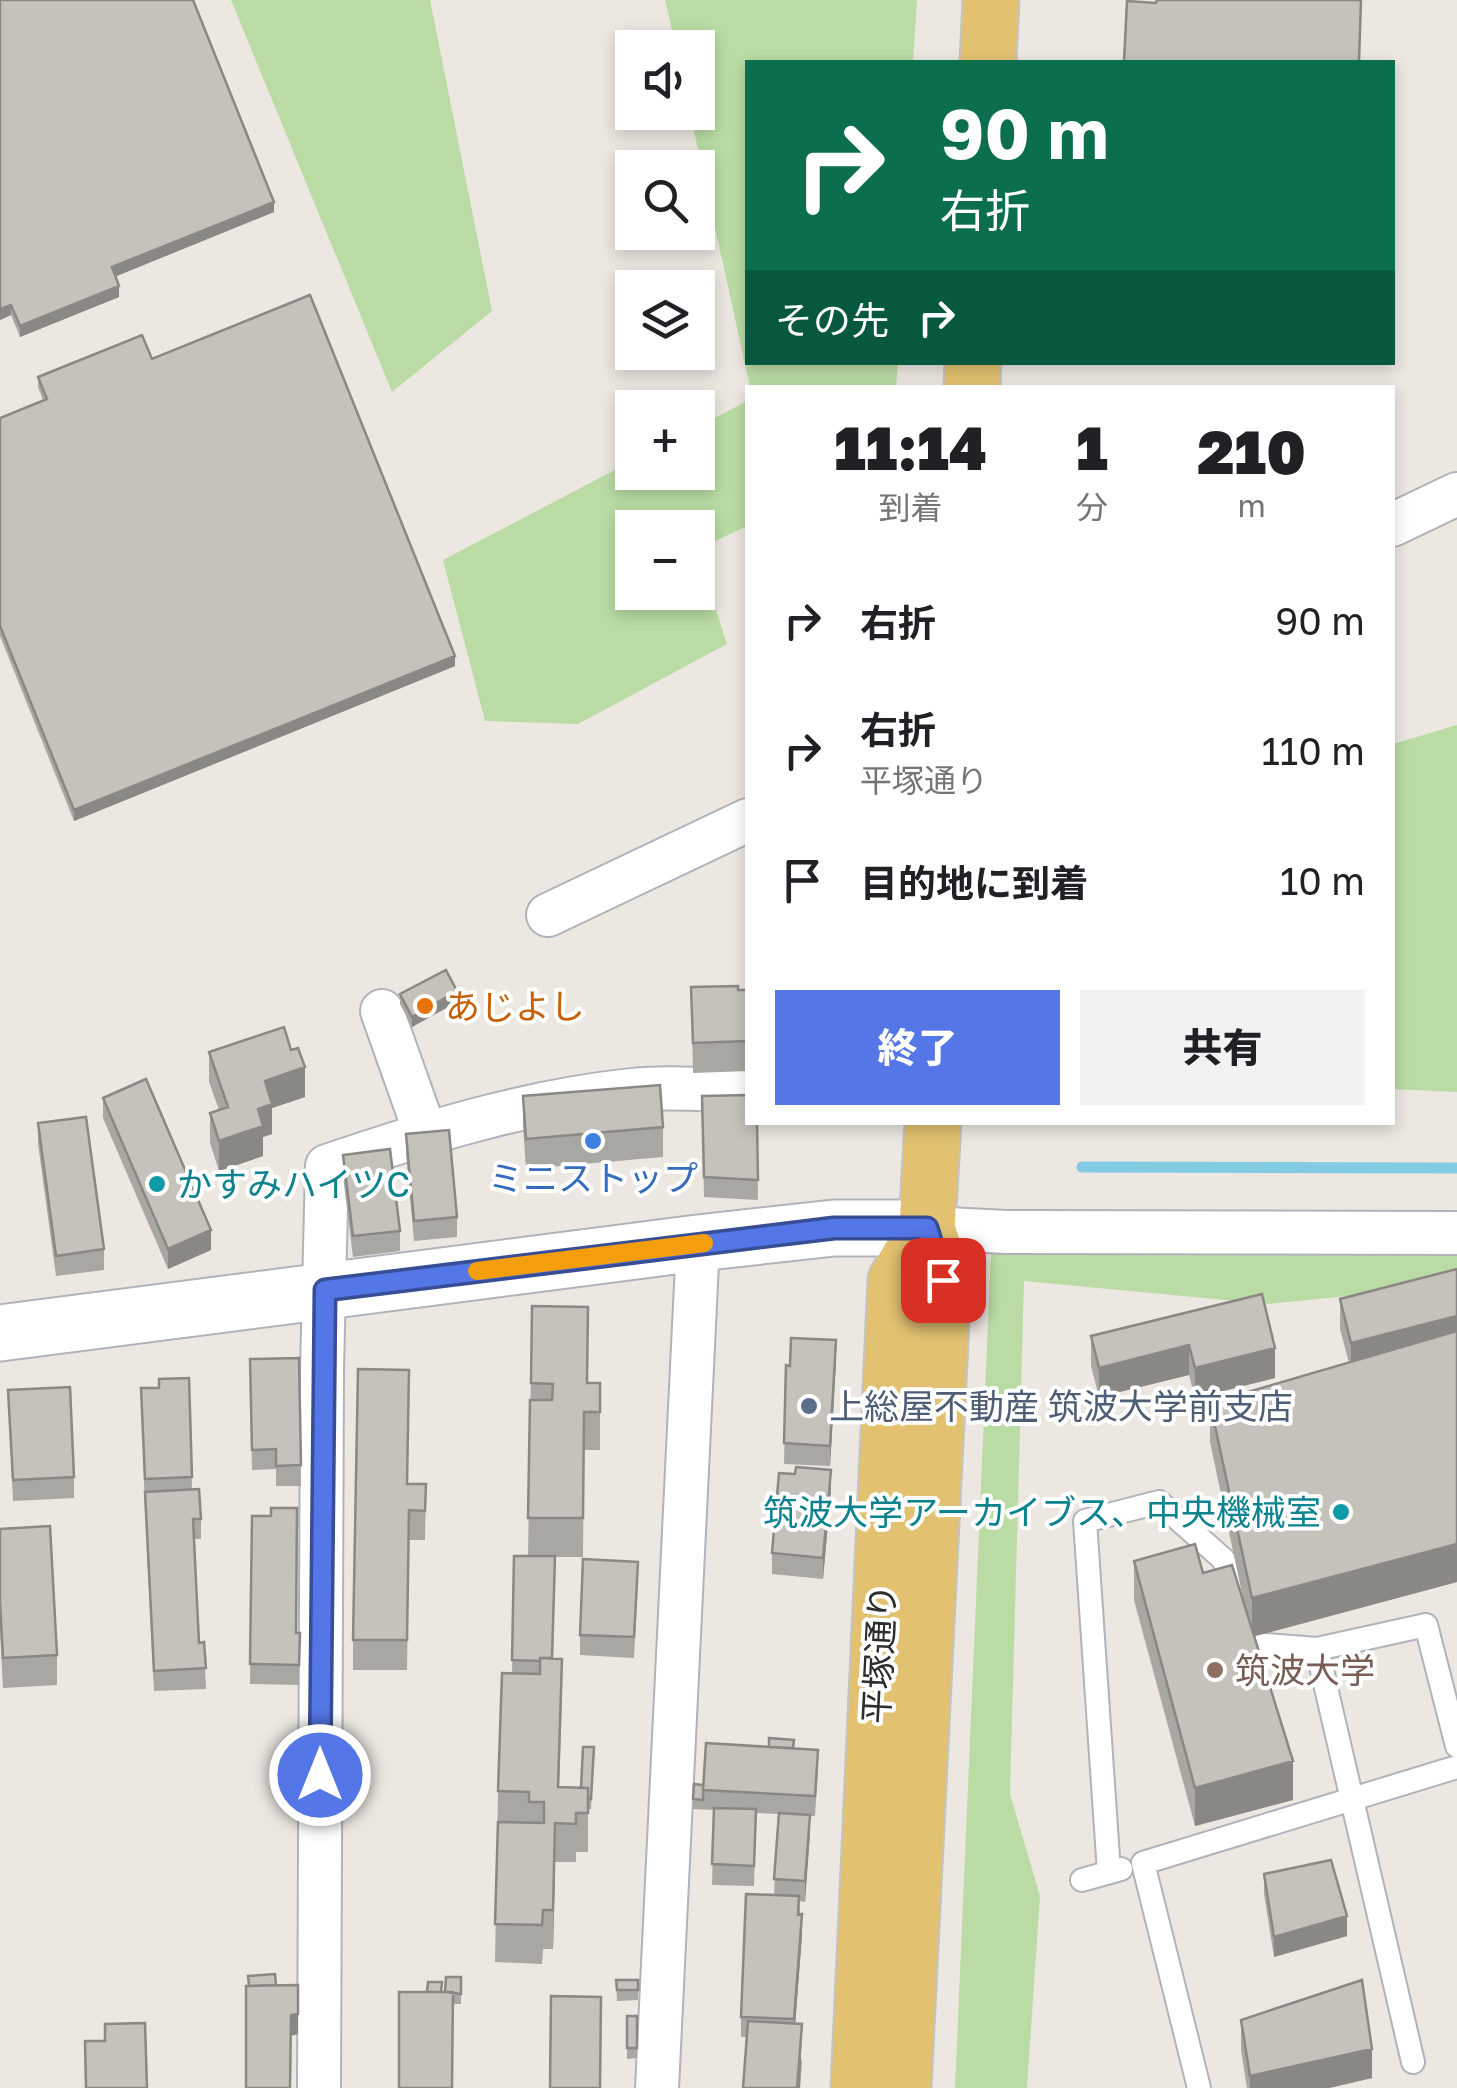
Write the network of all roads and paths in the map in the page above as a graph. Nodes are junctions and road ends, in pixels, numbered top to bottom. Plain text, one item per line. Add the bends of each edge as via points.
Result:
1 (992, 0) edge
2 (988, 60) edge
3 (1457, 494) edge
4 (1395, 524) edge
5 (745, 821) edge
6 (548, 915) dead end
7 (382, 1011) dead end
8 (745, 1091) edge
9 (933, 1125) edge
10 (424, 1132) junction
11 (927, 1228) junction
12 (1457, 1234) edge
13 (698, 1243) junction
14 (325, 1290) junction
15 (0, 1333) edge
16 (1316, 1648) junction
17 (1457, 1746) edge
18 (1457, 1766) edge
19 (1352, 1801) junction
20 (1144, 1862) junction
21 (1109, 1872) junction
22 (1082, 1880) dead end
23 (1413, 2062) dead end
24 (319, 2088) edge
25 (657, 2088) edge
26 (858, 2088) edge
27 (902, 2088) edge
28 (1199, 2088) edge

1 - 2 main road
3 - 4 street
5 - 6 street
7 - 10 street
8 - 10 street via 636,1089 545,1102
9 - 11 main road, 平塚通り
10 - 14 street via 327,1166
11 - 12 street
11 - 13 street via 834,1228
11 - 26 main road, 平塚通り via 896,1280
11 - 27 main road, 平塚通り via 943,1280
13 - 14 street
13 - 25 street
14 - 15 street
14 - 24 street
16 - 17 lane via 1426,1625
16 - 19 lane
16 - 21 lane via 1252,1644 1224,1560 1159,1502 1085,1521
18 - 19 lane
19 - 20 lane
19 - 23 lane
20 - 21 lane
20 - 28 lane
21 - 22 lane

